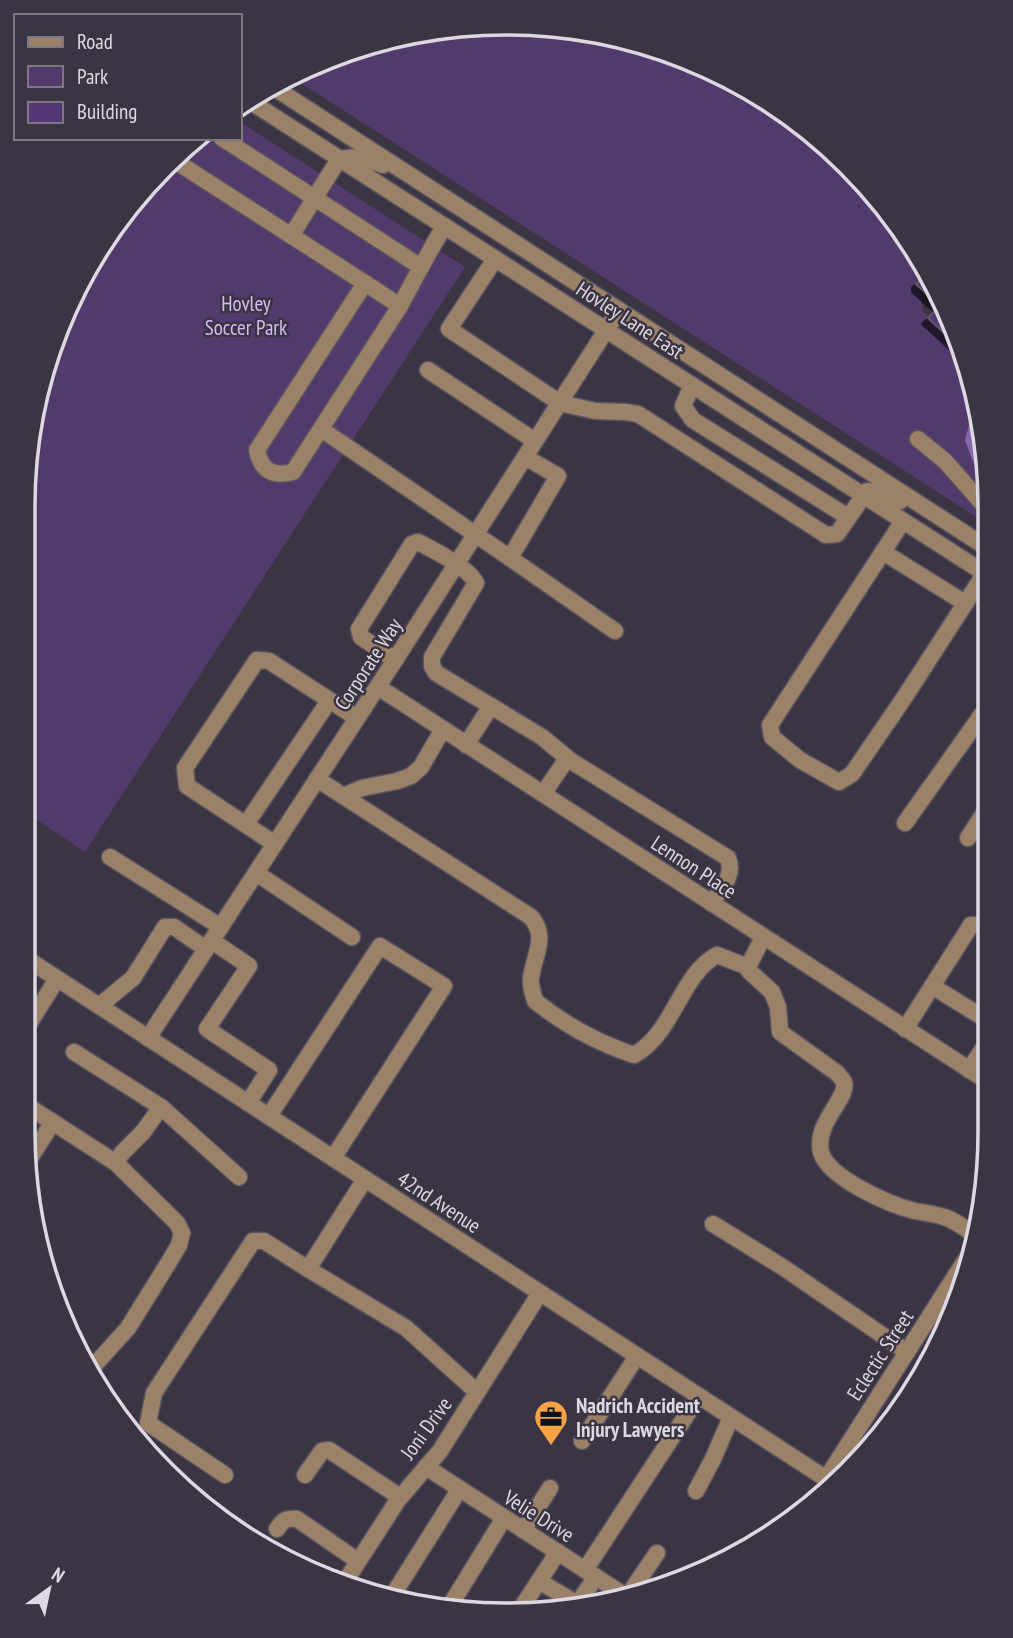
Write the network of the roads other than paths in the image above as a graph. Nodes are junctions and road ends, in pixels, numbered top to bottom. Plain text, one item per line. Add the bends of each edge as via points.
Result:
1 (282, 92) edge
2 (258, 106) edge
3 (225, 140) edge
4 (339, 159) junction
5 (182, 165) edge
6 (438, 193) junction
7 (315, 198) junction
8 (444, 226) junction
9 (291, 236) junction
10 (495, 259) junction
11 (421, 267) junction
12 (365, 284) junction
13 (400, 306) junction
14 (619, 310) junction
15 (606, 330) junction
16 (428, 370) dead end
17 (692, 385) junction
18 (560, 402) junction
19 (321, 429) junction
20 (918, 439) dead end
21 (535, 441) junction
22 (525, 457) junction
23 (862, 494) junction
24 (978, 500) edge
25 (848, 517) junction
26 (903, 521) junction
27 (959, 530) junction
28 (477, 533) junction
29 (978, 542) edge
30 (883, 552) junction
31 (510, 558) junction
32 (457, 565) junction
33 (978, 568) edge
34 (978, 586) edge
35 (965, 604) junction
36 (615, 631) dead end
37 (395, 660) junction
38 (377, 687) junction
39 (329, 701) junction
40 (491, 706) junction
41 (357, 718) junction
42 (978, 720) edge
43 (443, 729) junction
44 (466, 745) junction
45 (571, 761) junction
46 (317, 779) junction
47 (542, 794) junction
48 (343, 796) junction
49 (978, 822) edge
50 (905, 823) dead end
51 (246, 824) junction
52 (968, 838) dead end
53 (275, 844) junction
54 (110, 857) dead end
55 (256, 873) junction
56 (711, 903) junction
57 (978, 925) edge
58 (221, 927) junction
59 (352, 937) dead end
60 (763, 937) junction
61 (209, 945) junction
62 (35, 964) edge
63 (748, 967) junction
64 (57, 979) junction
65 (932, 986) junction
66 (99, 1006) junction
67 (35, 1014) edge
68 (978, 1014) edge
69 (905, 1029) junction
70 (148, 1038) junction
71 (74, 1052) dead end
72 (978, 1056) edge
73 (969, 1070) junction
74 (978, 1076) edge
75 (248, 1103) junction
76 (161, 1107) junction
77 (35, 1111) edge
78 (269, 1116) junction
79 (53, 1122) junction
80 (36, 1149) edge
81 (333, 1158) junction
82 (116, 1163) junction
83 (239, 1177) dead end
84 (365, 1179) junction
85 (713, 1224) dead end
86 (967, 1230) edge
87 (308, 1269) junction
88 (955, 1276) edge
89 (540, 1293) junction
90 (940, 1300) junction
91 (946, 1303) edge
92 (907, 1352) junction
93 (637, 1356) junction
94 (96, 1363) edge
95 (477, 1392) junction
96 (699, 1396) junction
97 (731, 1417) junction
98 (582, 1441) dead end
99 (426, 1467) junction
100 (834, 1471) edge
101 (225, 1475) dead end
102 (305, 1475) dead end
103 (825, 1478) edge
104 (550, 1488) dead end
105 (459, 1490) junction
106 (696, 1492) dead end
107 (400, 1497) junction
108 (504, 1518) junction
109 (277, 1529) dead end
110 (523, 1530) junction
111 (558, 1552) junction
112 (657, 1553) dead end
113 (358, 1562) junction
114 (590, 1574) junction
115 (349, 1576) edge
116 (539, 1580) junction
117 (637, 1585) edge
118 (396, 1590) edge
119 (615, 1590) edge
120 (581, 1597) edge
121 (570, 1599) edge
122 (454, 1600) edge
123 (525, 1602) edge

1 - 6 street, Hovley Lane East
2 - 4 street, Hovley Lane East
3 - 7 street
4 - 6 street via 358,156 377,162
4 - 7 street
4 - 8 street, Hovley Lane East
5 - 9 street
6 - 14 street, Hovley Lane East
7 - 9 street
7 - 11 street
8 - 10 street, Hovley Lane East
8 - 11 street
9 - 12 street
10 - 15 street, Hovley Lane East
10 - 18 street via 449,329
11 - 13 street
12 - 13 street
12 - 19 street via 257,450 260,461 269,471 293,472
13 - 19 street
14 - 15 street, Corporate Way
14 - 27 street, Hovley Lane East
15 - 17 street, Hovley Lane East
15 - 18 street, Corporate Way
16 - 21 street
17 - 23 street, Hovley Lane East
17 - 25 street via 683,406 693,420
18 - 21 street, Corporate Way
18 - 25 street via 638,414 826,535 837,534
19 - 28 street
20 - 24 street via 945,461
21 - 22 street, Corporate Way
22 - 28 street, Corporate Way
22 - 31 street via 558,476
23 - 25 street
23 - 26 street, Hovley Lane East
23 - 27 street via 879,492
26 - 30 street
26 - 33 street, Hovley Lane East
27 - 29 street, Hovley Lane East
28 - 31 street
28 - 32 street, Corporate Way
30 - 35 street
30 - 35 street via 770,725 772,737 800,760 839,782 852,774
31 - 36 street
32 - 37 street, Corporate Way
32 - 37 street via 418,542 412,544 359,629 361,637
32 - 40 street via 476,583 437,647 432,666 436,673
34 - 35 street
37 - 38 street, Corporate Way
38 - 41 street, Corporate Way
38 - 43 street, Lennon Place
39 - 41 street
39 - 51 street
39 - 51 street via 269,662 257,660 185,768 187,786
40 - 44 street
40 - 45 street
41 - 46 street, Corporate Way
42 - 50 street
43 - 44 street, Lennon Place
43 - 48 street via 411,776
44 - 47 street, Lennon Place
45 - 47 street via 564,763
45 - 56 street via 728,858 732,867 727,881
46 - 48 street
46 - 53 street, Corporate Way
47 - 56 street, Lennon Place
48 - 63 street via 531,917 541,938 531,978 535,1001 606,1045 634,1055 646,1048 706,961 718,955
49 - 52 street
51 - 53 street
53 - 55 street, Corporate Way
54 - 58 street
55 - 58 street, Corporate Way
55 - 59 street
56 - 60 street, Lennon Place
57 - 65 street via 971,925
58 - 61 street, Corporate Way
60 - 63 street
60 - 69 street, Lennon Place
61 - 66 street via 165,927 133,978
61 - 70 street, Corporate Way
61 - 75 street via 249,966 207,1029 269,1070
62 - 64 street, 42nd Avenue
63 - 86 street via 772,992 780,1032 844,1082 844,1090 821,1129 822,1156 834,1170 873,1195 945,1217
64 - 66 street, 42nd Avenue
64 - 67 street
65 - 68 street
65 - 69 street
66 - 70 street, 42nd Avenue
69 - 73 street, Lennon Place
70 - 75 street, 42nd Avenue
71 - 76 street
72 - 73 street
73 - 74 street, Lennon Place
75 - 78 street, 42nd Avenue
76 - 82 street
76 - 83 street
77 - 79 street
78 - 81 street, 42nd Avenue
78 - 81 street via 380,946 444,986
79 - 80 street
79 - 82 street
81 - 84 street, 42nd Avenue
82 - 94 street via 182,1233 128,1328
84 - 87 street
84 - 89 street, 42nd Avenue
85 - 92 street
87 - 95 street via 406,1328
87 - 101 street via 264,1241 253,1241 154,1393 148,1423
88 - 90 street, Eclectic Street
89 - 93 street, 42nd Avenue
89 - 95 street, Joni Drive
90 - 91 street
90 - 92 street, Eclectic Street
92 - 100 street, Eclectic Street
93 - 96 street, 42nd Avenue
93 - 98 street
95 - 99 street, Joni Drive
96 - 97 street, 42nd Avenue
96 - 114 street
97 - 103 street, 42nd Avenue
97 - 106 street
99 - 105 street, Velie Drive
99 - 107 street, Joni Drive
102 - 107 street via 322,1451 329,1450
104 - 110 street
105 - 108 street, Velie Drive
105 - 118 street
107 - 113 street, Joni Drive
108 - 110 street, Velie Drive
108 - 122 street
109 - 113 street via 289,1518 297,1519
110 - 111 street, Velie Drive
111 - 114 street, Velie Drive
111 - 116 street
112 - 117 street
113 - 115 street, Joni Drive
114 - 119 street, Velie Drive
114 - 120 street
116 - 121 street
116 - 123 street

